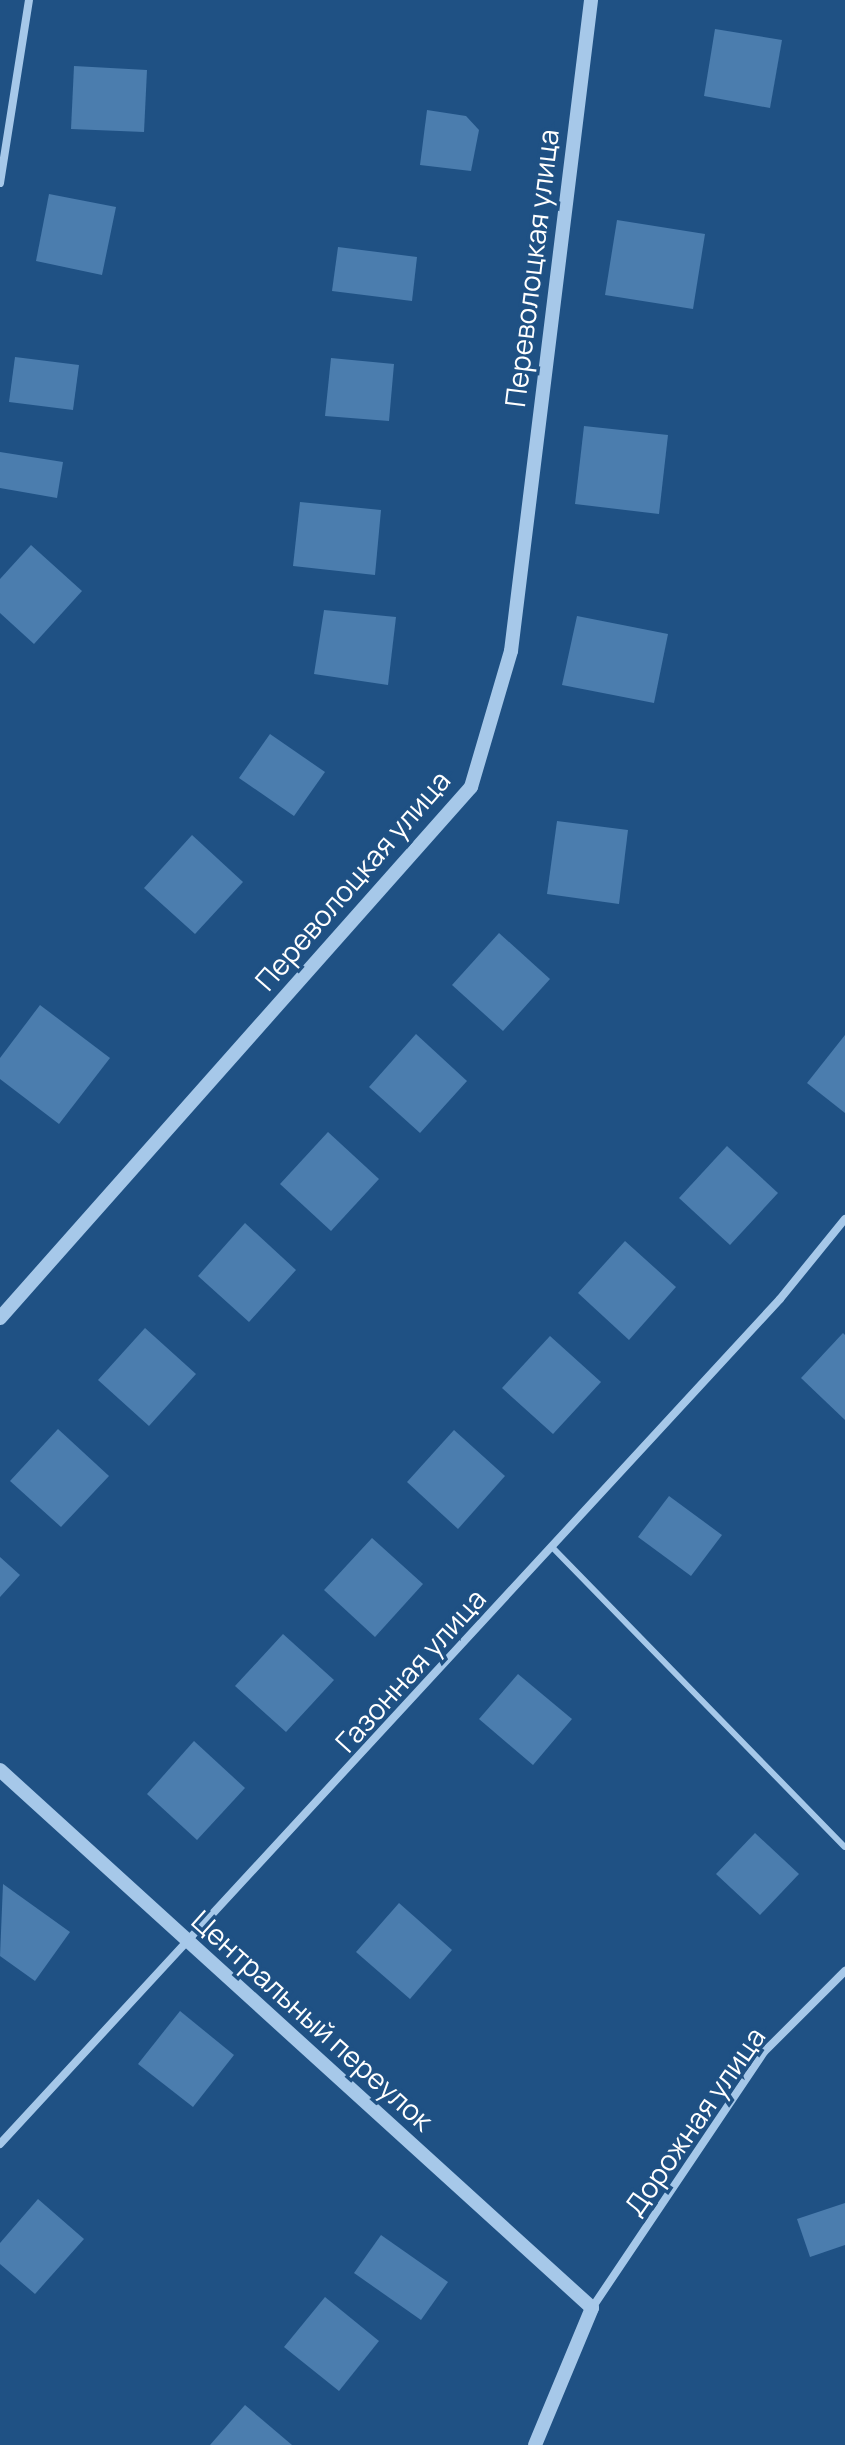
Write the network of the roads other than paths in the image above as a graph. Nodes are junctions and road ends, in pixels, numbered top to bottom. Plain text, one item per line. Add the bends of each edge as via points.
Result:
1 (29, 0) edge
2 (591, 0) edge
3 (0, 183) edge
4 (845, 1219) edge
5 (0, 1318) edge
6 (552, 1547) junction
7 (0, 1770) edge
8 (845, 1847) edge
9 (189, 1944) junction
10 (845, 1971) edge
11 (0, 2144) edge
12 (592, 2308) junction
13 (535, 2445) edge

1 - 3 street
2 - 5 street, Переволоцкая улица via 511,651 471,787
4 - 6 street, Газонная улица via 780,1299
6 - 8 lane
6 - 9 street, Газонная улица
7 - 9 street, Центральный переулок
9 - 11 street, Газонная улица
9 - 12 street, Центральный переулок
10 - 12 street, Дорожная улица via 764,2052
12 - 13 street

